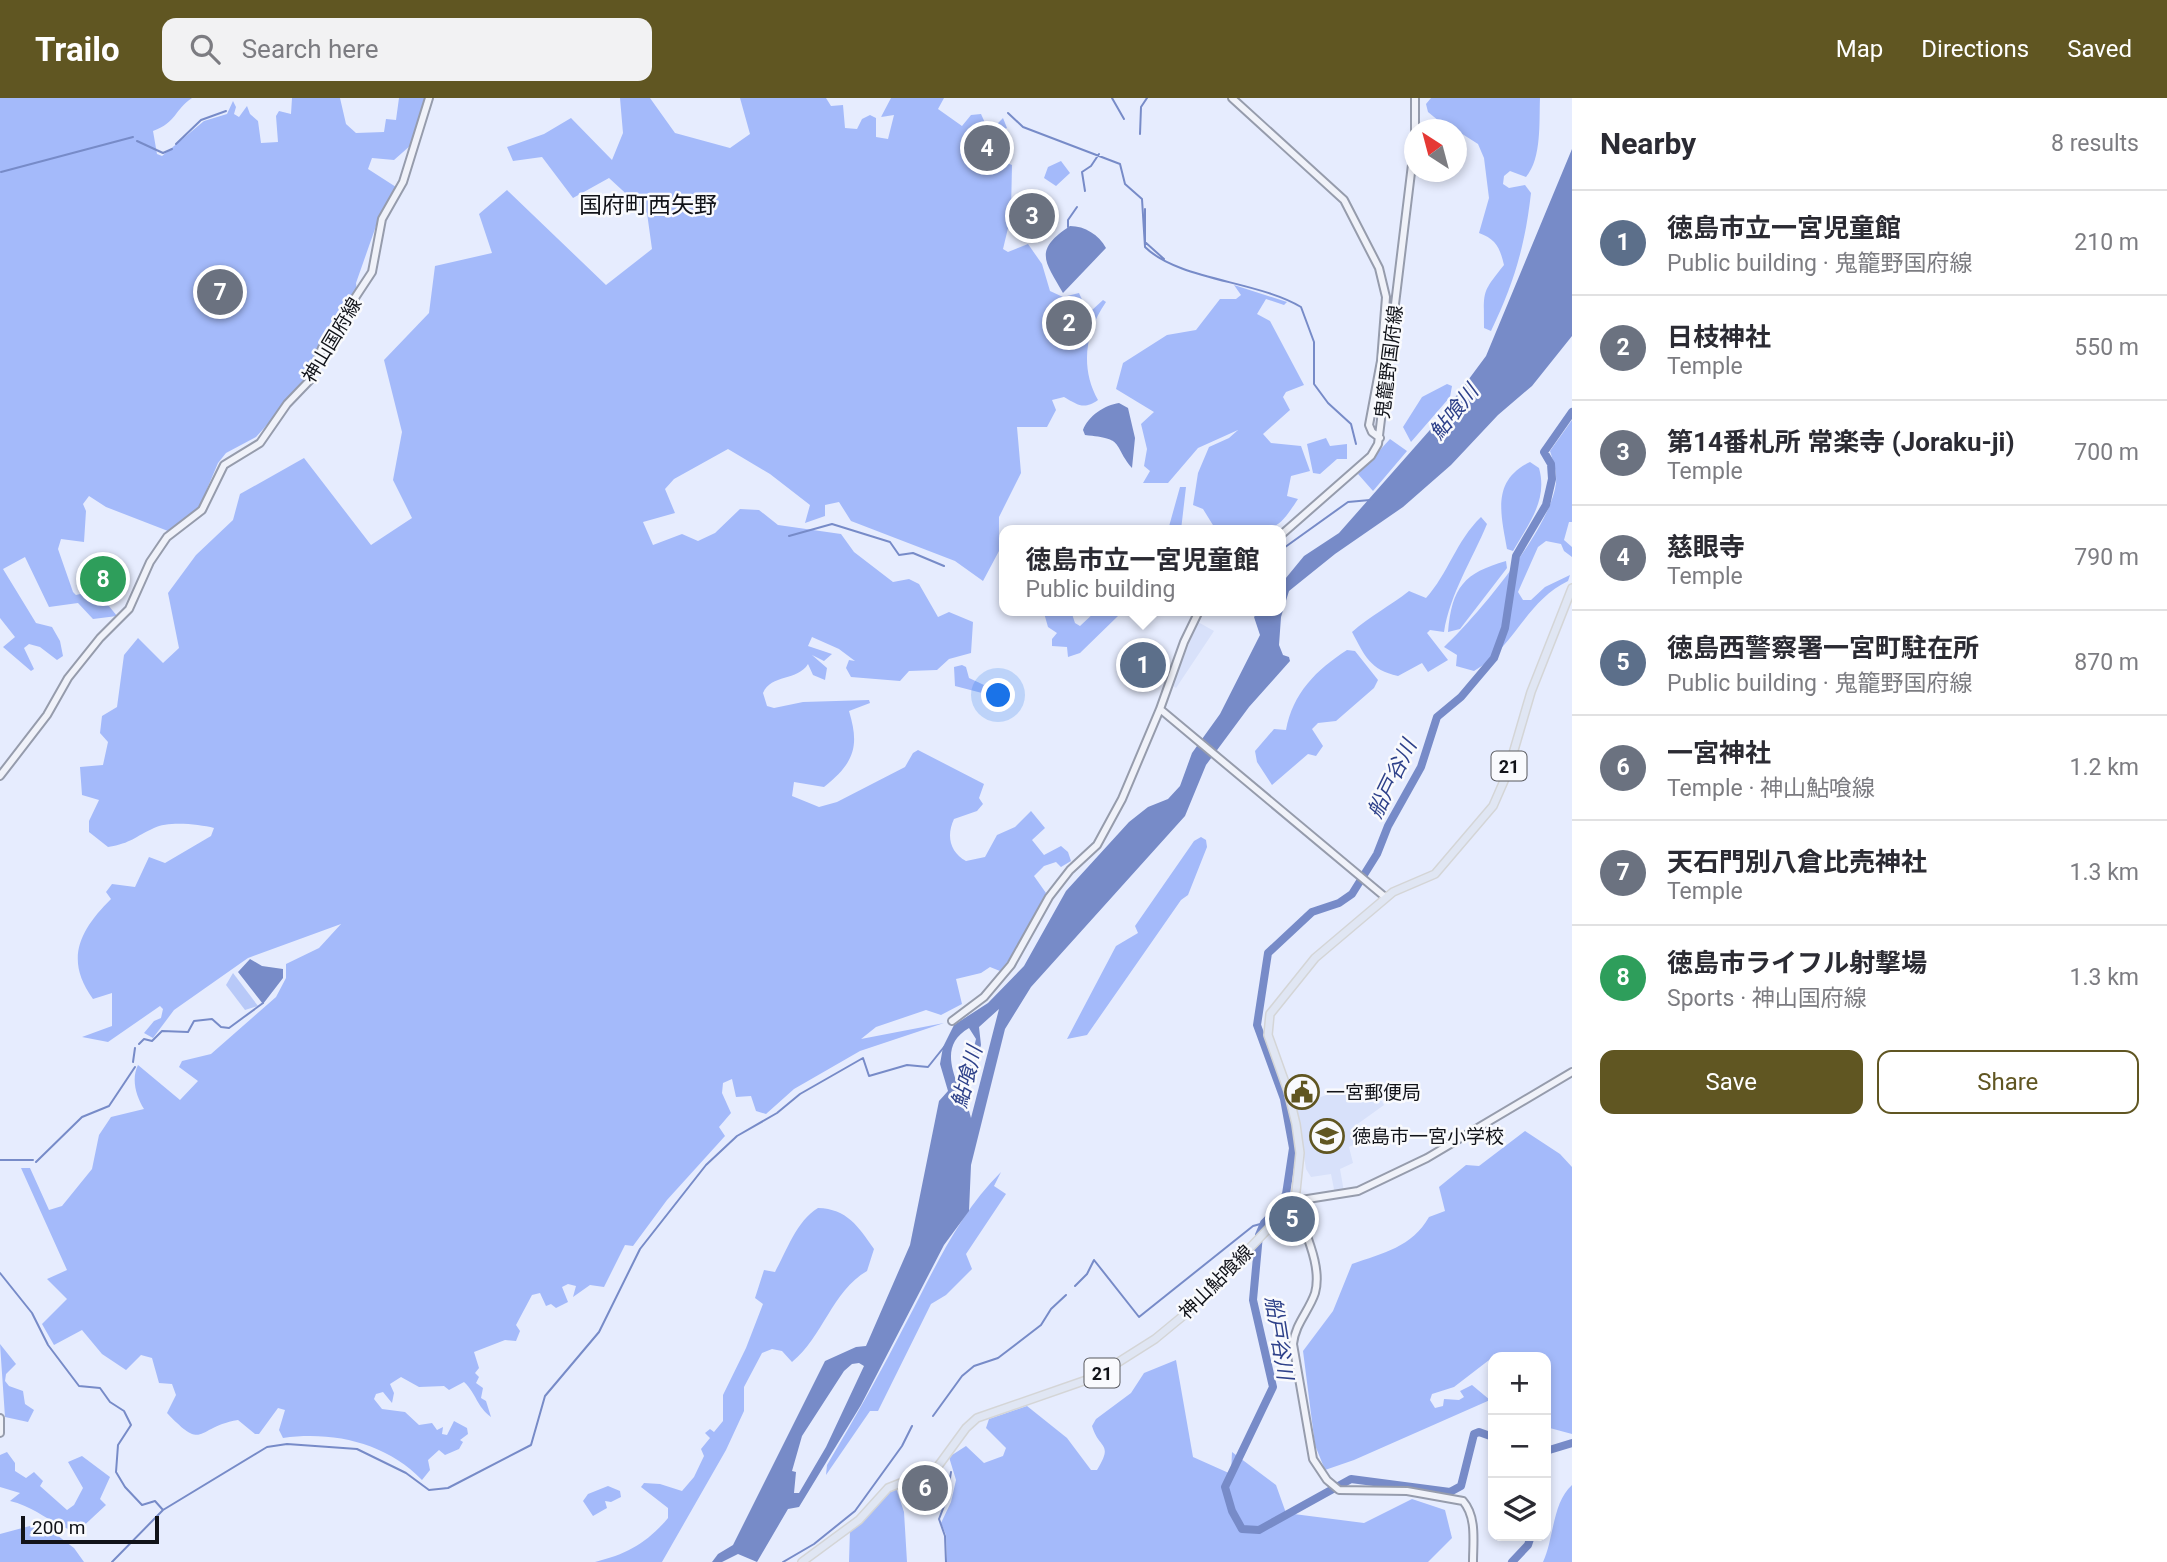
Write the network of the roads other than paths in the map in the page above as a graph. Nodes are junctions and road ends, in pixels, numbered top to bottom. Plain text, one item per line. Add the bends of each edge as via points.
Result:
1 (429, 98) edge
2 (1233, 98) edge
3 (1415, 98) edge
4 (1415, 119) edge
5 (1410, 182) edge
6 (1380, 438) junction
7 (1286, 531) edge
8 (1572, 588) edge
9 (1197, 616) edge
10 (1160, 709) junction
11 (0, 776) edge
12 (1385, 897) junction
13 (952, 1021) dead end
14 (1572, 1072) edge
15 (1294, 1201) junction
16 (0, 1418) edge
17 (0, 1433) edge
18 (802, 1562) edge
19 (1473, 1562) edge

1 - 11 main road, 神山国府線 via 403,182 380,225 372,272 322,348 310,380 260,443 224,465 202,510 167,537 129,609 68,678 47,715
2 - 6 main road via 1345,200 1379,268 1386,297 1369,425
3 - 4 main road
5 - 6 main road, 鬼籠野国府線
6 - 7 main road, 鬼籠野国府線 via 1371,456
8 - 12 main road, 21 via 1493,806 1435,874
9 - 10 main road
10 - 12 main road
10 - 13 main road via 1097,845 1049,897 1011,965 984,997
12 - 15 main road, 21 via 1315,958 1268,1018 1268,1035 1296,1124 1300,1153
14 - 15 main road via 1427,1158 1358,1191
15 - 18 main road, 神山鮎喰線 / 21 via 1189,1311 1155,1339 1095,1377 977,1418 936,1469 888,1488 859,1520
15 - 19 main road via 1303,1220 1316,1280 1314,1296 1294,1335 1294,1353 1317,1466 1339,1490 1400,1490 1460,1500 1472,1522
16 - 17 main road

